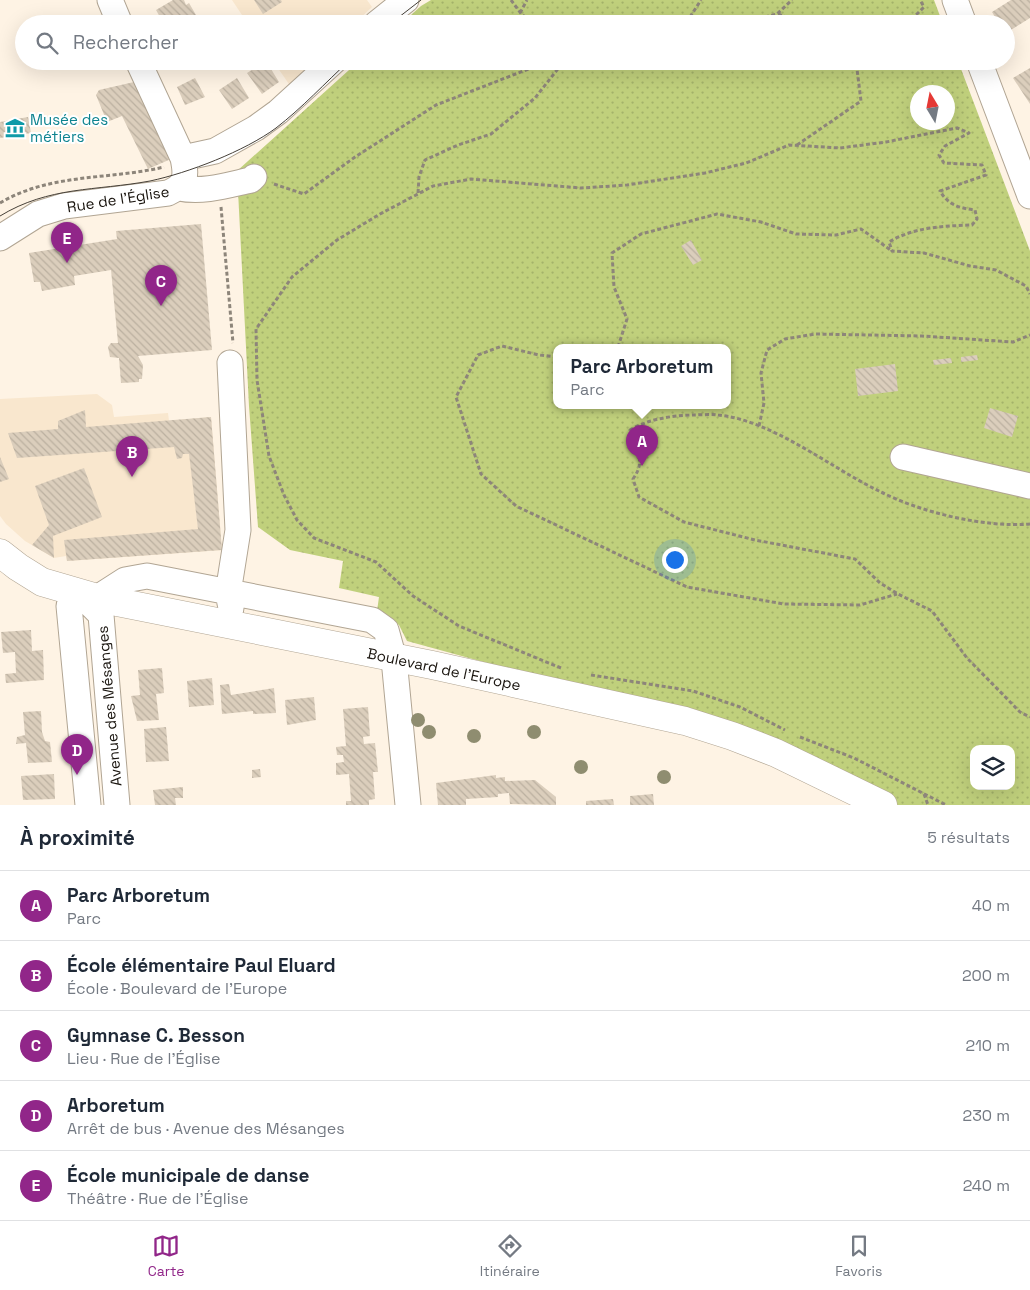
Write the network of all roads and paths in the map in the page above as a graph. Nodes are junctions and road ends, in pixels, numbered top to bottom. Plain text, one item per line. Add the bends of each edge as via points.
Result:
1 (110, 0) edge
2 (406, 0) edge
3 (511, 0) edge
4 (527, 0) edge
5 (701, 0) edge
6 (792, 0) edge
7 (920, 0) edge
8 (956, 0) edge
9 (520, 13) junction
10 (777, 14) junction
11 (116, 15) edge
12 (387, 15) edge
13 (523, 15) edge
14 (691, 15) edge
15 (773, 15) edge
16 (780, 15) edge
17 (916, 15) edge
18 (961, 15) edge
19 (142, 70) edge
20 (324, 70) edge
21 (525, 70) edge
22 (557, 70) edge
23 (857, 70) edge
24 (982, 70) edge
25 (796, 146) junction
26 (183, 158) junction
27 (254, 177) joint
28 (180, 188) junction
29 (418, 194) junction
30 (1030, 196) edge
31 (212, 208) dead end
32 (0, 238) edge
33 (892, 251) junction
34 (1030, 294) edge
35 (1030, 335) edge
36 (619, 344) edge
37 (553, 357) edge
38 (230, 363) joint
39 (759, 426) junction
40 (904, 457) dead end
41 (1030, 486) edge
42 (1030, 524) edge
43 (0, 553) edge
44 (0, 571) edge
45 (228, 592) junction
46 (898, 594) junction
47 (87, 603) junction
48 (234, 626) junction
49 (396, 666) junction
50 (564, 670) dead end
51 (581, 674) dead end
52 (1030, 717) edge
53 (788, 732) dead end
54 (796, 736) dead end
55 (924, 793) junction
56 (88, 805) edge
57 (117, 805) edge
58 (408, 805) edge
59 (848, 805) edge
60 (883, 805) edge
61 (928, 805) edge
62 (946, 805) edge

1 - 11 street
2 - 12 street
3 - 9 path
4 - 9 path
5 - 14 path
6 - 10 path
7 - 17 path via 924,7
8 - 18 street
9 - 13 path
10 - 15 path
10 - 16 path
19 - 26 street
20 - 26 street via 256,128 215,151
21 - 27 path via 436,104 304,194
22 - 29 path via 535,98 491,134 458,144 425,160
23 - 25 path via 860,101
24 - 30 street
25 - 29 path via 789,145 746,163 705,173 627,185 582,188 471,179 433,186
25 - 33 path via 840,148 957,128 969,132 945,146 939,156 944,163 982,165 986,175 940,191 946,201 959,208 975,210 977,218 972,226 938,226 901,234 888,242
26 - 28 street, Rue de l'Église via 186,172
27 - 28 street via 192,191
28 - 32 street, Rue de l'Église via 168,193 64,206 38,214
29 - 50 path via 336,240 292,277 256,329 257,380 269,456 297,520 314,538 376,562 413,596 460,626
31 - 38 path via 221,207 233,348
33 - 34 path via 924,253 996,270 1026,286
33 - 36 path via 861,229 836,235 796,234 761,222 717,214 641,234 612,254 614,287 627,319
35 - 39 path via 1013,342 824,334 785,339 767,350 761,373 764,404
37 - 46 path via 502,346 478,355 456,397 481,474 516,506 687,587 784,604 860,605
38 - 45 street via 238,530
39 - 42 path via 880,492 920,507 975,521
39 - 46 path via 719,415 680,416 647,420 630,430 630,442 640,454 640,469 633,479 639,498 684,522 755,540 855,559
40 - 41 street
43 - 47 main road, Boulevard de l'Europe via 42,582
44 - 47 main road, Boulevard de l'Europe via 35,594
45 - 47 street via 147,576 125,580
45 - 48 street
45 - 49 street via 372,620 386,630
46 - 52 path via 932,611 967,658 1020,712
47 - 48 main road, Boulevard de l'Europe
47 - 49 main road, Boulevard de l'Europe
47 - 56 street, Avenue des Mésanges
47 - 57 street, Avenue des Mésanges
48 - 49 main road, Boulevard de l'Europe
49 - 58 street
49 - 59 main road, Boulevard de l'Europe via 732,748 769,761
49 - 60 main road, Boulevard de l'Europe via 432,665 685,721 776,753
51 - 53 path via 693,691 740,707
54 - 55 path via 854,758
55 - 61 path
55 - 62 path

